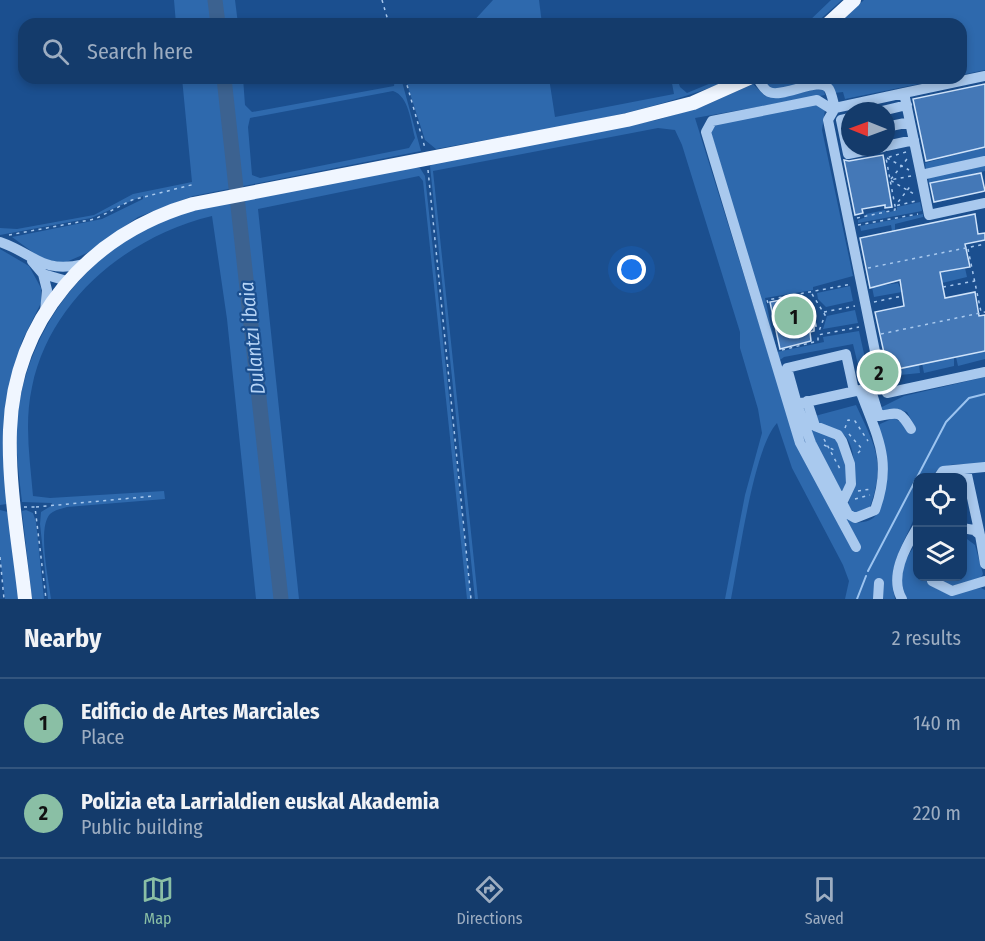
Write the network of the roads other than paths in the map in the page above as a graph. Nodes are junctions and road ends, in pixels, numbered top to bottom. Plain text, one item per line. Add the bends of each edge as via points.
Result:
1 (854, 0) edge
2 (834, 18) edge
3 (985, 76) edge
4 (967, 80) edge
5 (736, 84) edge
6 (761, 84) edge
7 (947, 84) edge
8 (904, 93) junction
9 (907, 105) junction
10 (895, 108) edge
11 (834, 109) junction
12 (910, 122) junction
13 (895, 125) edge
14 (915, 145) junction
15 (895, 148) edge
16 (985, 161) edge
17 (921, 175) junction
18 (985, 203) edge
19 (4, 239) edge
20 (28, 256) junction
21 (84, 264) junction
22 (43, 274) junction
23 (67, 281) junction
24 (45, 312) junction
25 (985, 372) edge
26 (883, 385) junction
27 (862, 389) junction
28 (799, 406) junction
29 (911, 429) dead end
30 (985, 467) edge
31 (966, 470) junction
32 (941, 473) edge
33 (825, 488) junction
34 (840, 499) junction
35 (967, 529) edge
36 (980, 535) junction
37 (913, 536) edge
38 (856, 547) dead end
39 (985, 564) edge
40 (932, 581) edge
41 (985, 581) edge
42 (879, 583) dead end
43 (25, 599) edge
44 (878, 599) edge
45 (902, 599) edge

1 - 2 main road
3 - 4 street
5 - 21 main road via 665,111 176,209 138,225
6 - 11 street via 767,92 776,94 825,85
7 - 8 street
8 - 9 street
8 - 11 street
9 - 10 street
9 - 12 street
11 - 26 street via 828,120 828,132
11 - 28 street via 817,100 712,121 706,132
12 - 13 street
12 - 14 street
14 - 15 street
14 - 17 street
16 - 17 street
17 - 18 street via 929,215
19 - 20 street
20 - 21 street via 53,267
20 - 22 street
21 - 23 main road
22 - 23 street
22 - 24 street via 47,290
23 - 24 main road
24 - 43 main road via 28,347 14,395 10,446
25 - 26 street via 887,393
26 - 27 street
27 - 28 street
27 - 28 street via 846,354 787,368
27 - 29 street via 879,416 897,413
27 - 34 street via 885,467 884,486 875,510 867,516 855,518 848,514
28 - 33 street via 800,443
28 - 34 street via 811,442
28 - 34 street via 815,426 838,435 846,453 851,484
30 - 31 street
31 - 32 street
31 - 36 street
33 - 34 street
33 - 38 street
35 - 36 street
36 - 39 street
37 - 45 street via 897,574
40 - 41 street via 952,591
42 - 44 street

